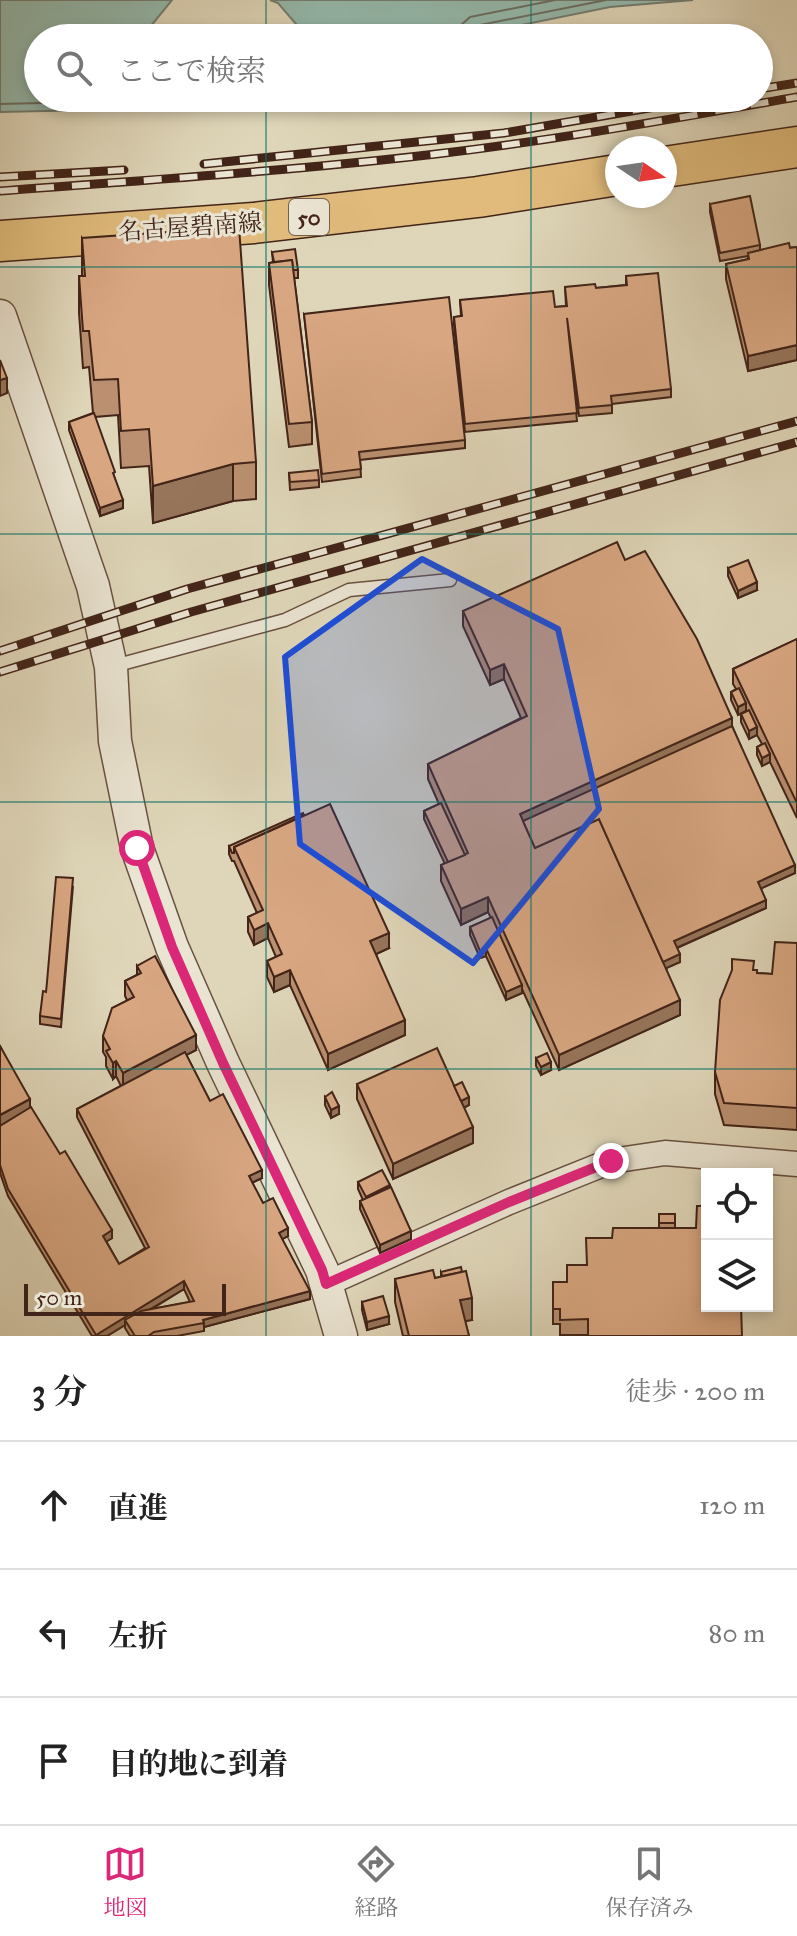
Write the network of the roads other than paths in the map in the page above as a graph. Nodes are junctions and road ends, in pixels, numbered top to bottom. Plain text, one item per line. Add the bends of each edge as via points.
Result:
1 (797, 147) edge
2 (677, 165) edge
3 (605, 177) edge
4 (0, 241) edge
5 (0, 316) edge
6 (450, 580) dead end
7 (111, 667) junction
8 (797, 1164) edge
9 (326, 1284) junction
10 (341, 1336) edge

1 - 2 main road
3 - 4 main road, 名古屋碧南線 / 50 via 254,223
5 - 7 street via 93,586
6 - 7 lane via 349,590 285,620
7 - 9 street via 115,741 137,848 172,947
8 - 9 street via 665,1153 611,1161
9 - 10 street

